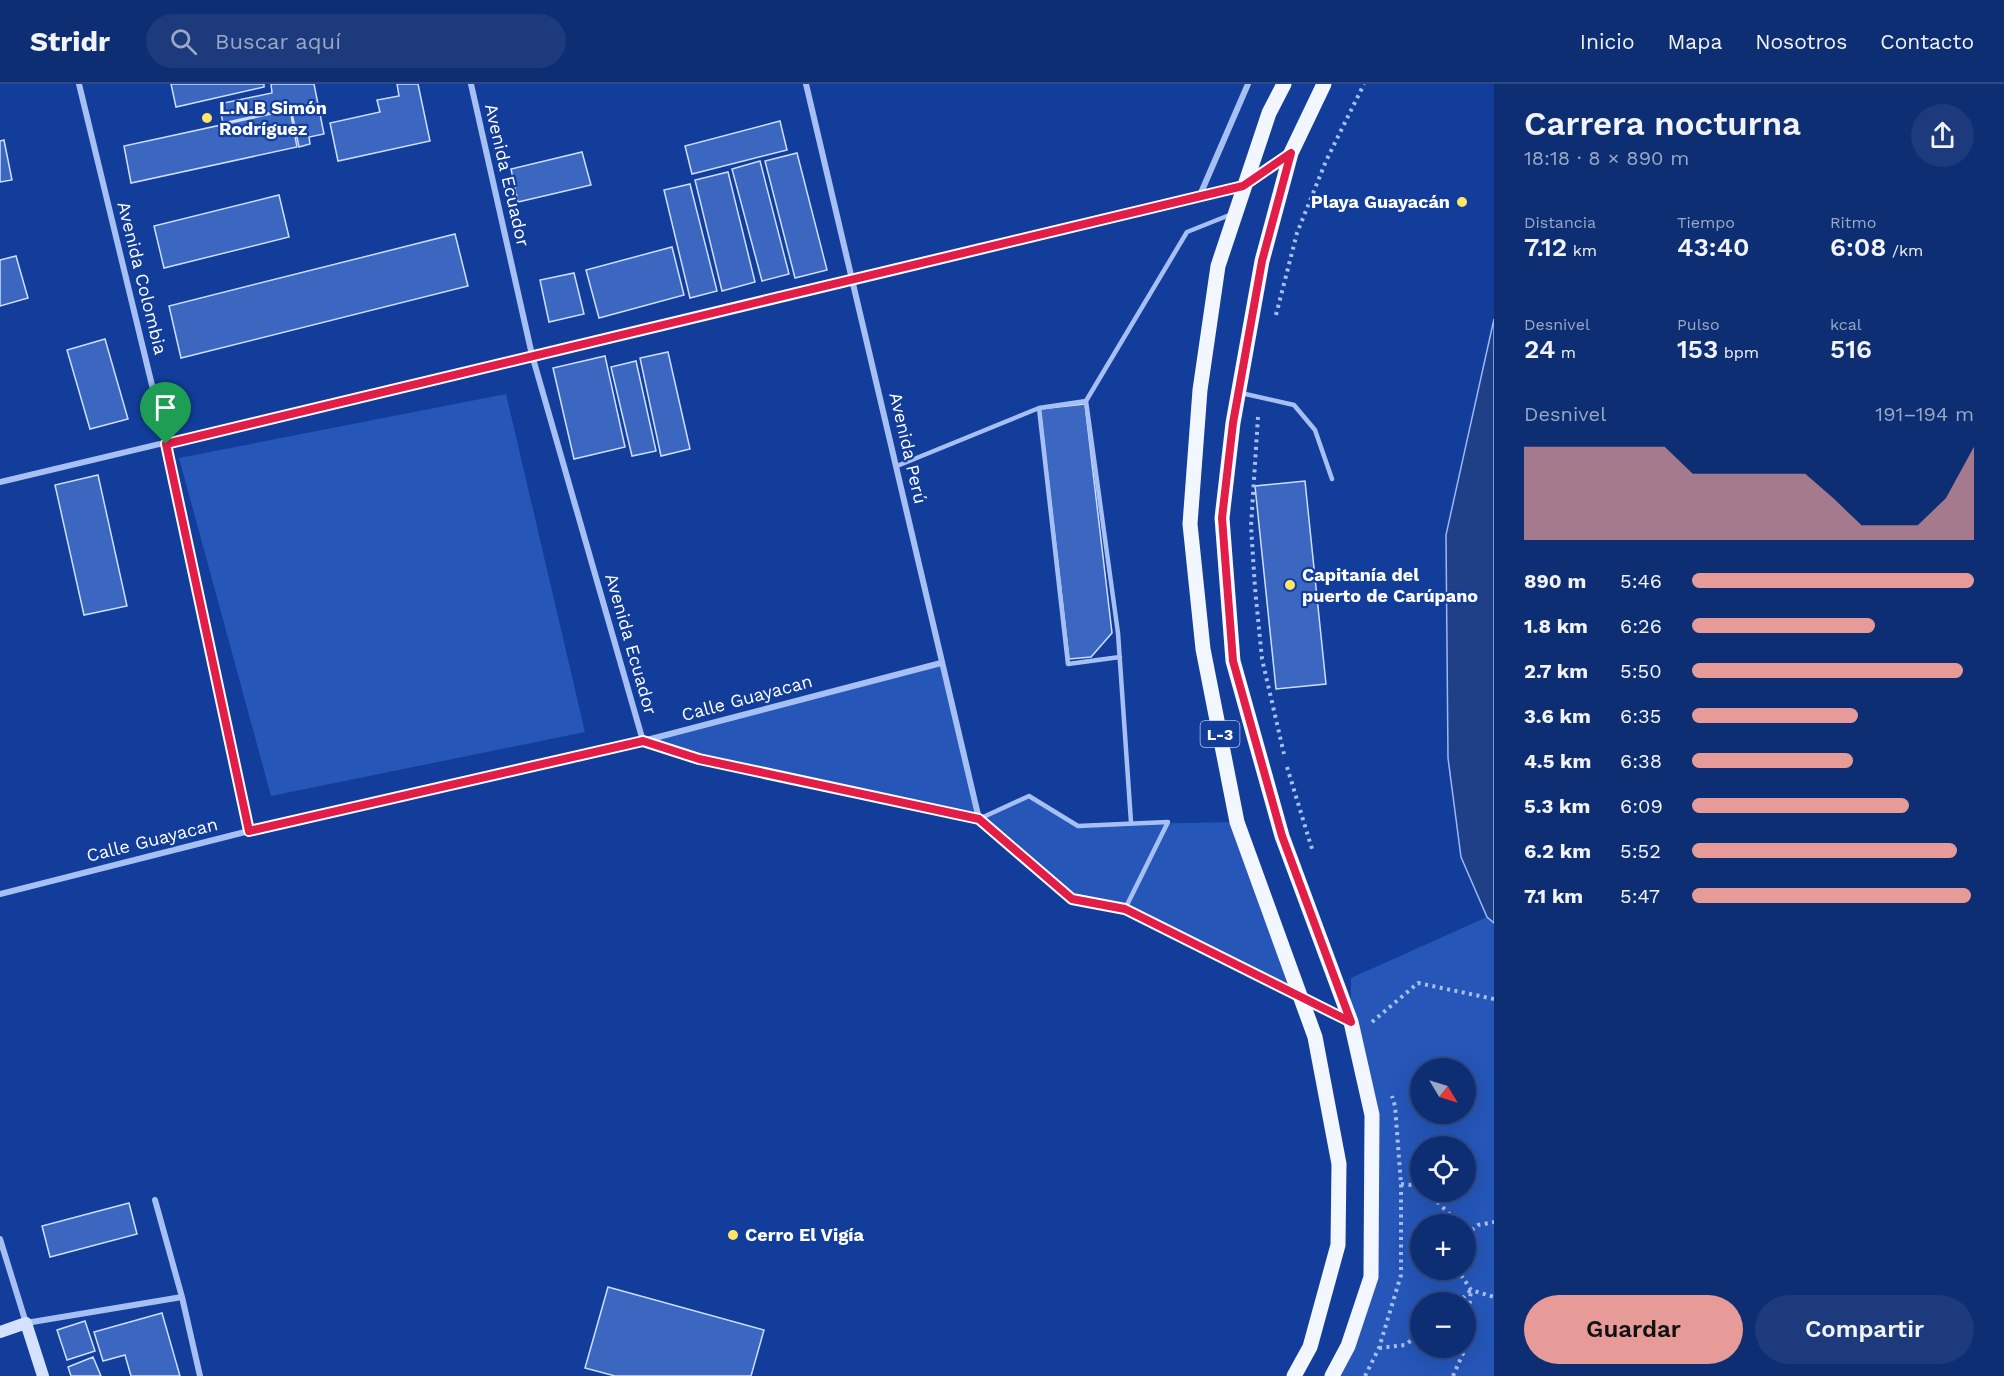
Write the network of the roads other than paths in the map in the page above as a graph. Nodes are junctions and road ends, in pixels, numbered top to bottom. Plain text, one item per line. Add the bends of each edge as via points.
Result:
1 (79, 84) edge
2 (471, 84) edge
3 (806, 84) edge
4 (1248, 84) edge
5 (1284, 84) edge
6 (1324, 84) edge
7 (1291, 153) junction
8 (1243, 186) junction
9 (1200, 195) junction
10 (1234, 213) junction
11 (854, 278) junction
12 (532, 355) junction
13 (1238, 393) junction
14 (1086, 401) junction
15 (1039, 408) junction
16 (166, 444) junction
17 (897, 466) junction
18 (1332, 479) dead end
19 (0, 482) edge
20 (1120, 657) junction
21 (941, 663) junction
22 (643, 741) junction
23 (979, 819) junction
24 (1131, 822) junction
25 (249, 831) junction
26 (0, 894) edge
27 (1125, 909) junction
28 (1301, 996) junction
29 (1358, 1018) junction
30 (154, 1200) dead end
31 (0, 1239) edge
32 (182, 1298) junction
33 (26, 1323) junction
34 (0, 1332) edge
35 (43, 1376) edge
36 (200, 1376) edge
37 (1294, 1376) edge
38 (1332, 1376) edge

1 - 16 street, Avenida Colombia
2 - 12 street, Avenida Ecuador
3 - 11 street, Avenida Perú
4 - 9 street
5 - 8 main road, L-3 via 1269,113
6 - 7 main road, L-3
7 - 8 street
7 - 13 main road, L-3 via 1262,261
8 - 9 street
8 - 10 main road, L-3
9 - 11 street
10 - 14 lane via 1187,232
10 - 28 main road, L-3 via 1216,277 1200,390 1190,524 1203,649 1237,822
11 - 12 street
11 - 17 street, Avenida Perú
12 - 16 street
12 - 22 street, Avenida Ecuador
13 - 18 lane via 1294,405 1322,442
13 - 29 main road, L-3 via 1222,518 1233,661 1282,836
14 - 15 lane
14 - 20 lane
15 - 17 lane
15 - 20 lane via 1068,664
16 - 19 street
16 - 25 street, Avenida Colombia
17 - 21 street, Avenida Perú
20 - 24 lane
21 - 22 street, Calle Guayacan
21 - 23 street, Avenida Perú
22 - 23 street, Avenida Ecuador via 699,759
22 - 25 street, Calle Guayacan
23 - 24 lane via 1029,796 1078,825
23 - 27 street, Avenida Ecuador via 1072,899
24 - 27 lane via 1168,822
25 - 26 street, Calle Guayacan
27 - 28 street, Avenida Ecuador
28 - 29 street, Avenida Ecuador
28 - 37 main road, L-3 via 1315,1037 1338,1164 1338,1245 1310,1347
29 - 38 main road, L-3 via 1372,1115 1371,1277 1348,1346
30 - 32 street
31 - 33 street
32 - 33 street
32 - 36 street
33 - 34 main road
33 - 35 main road

